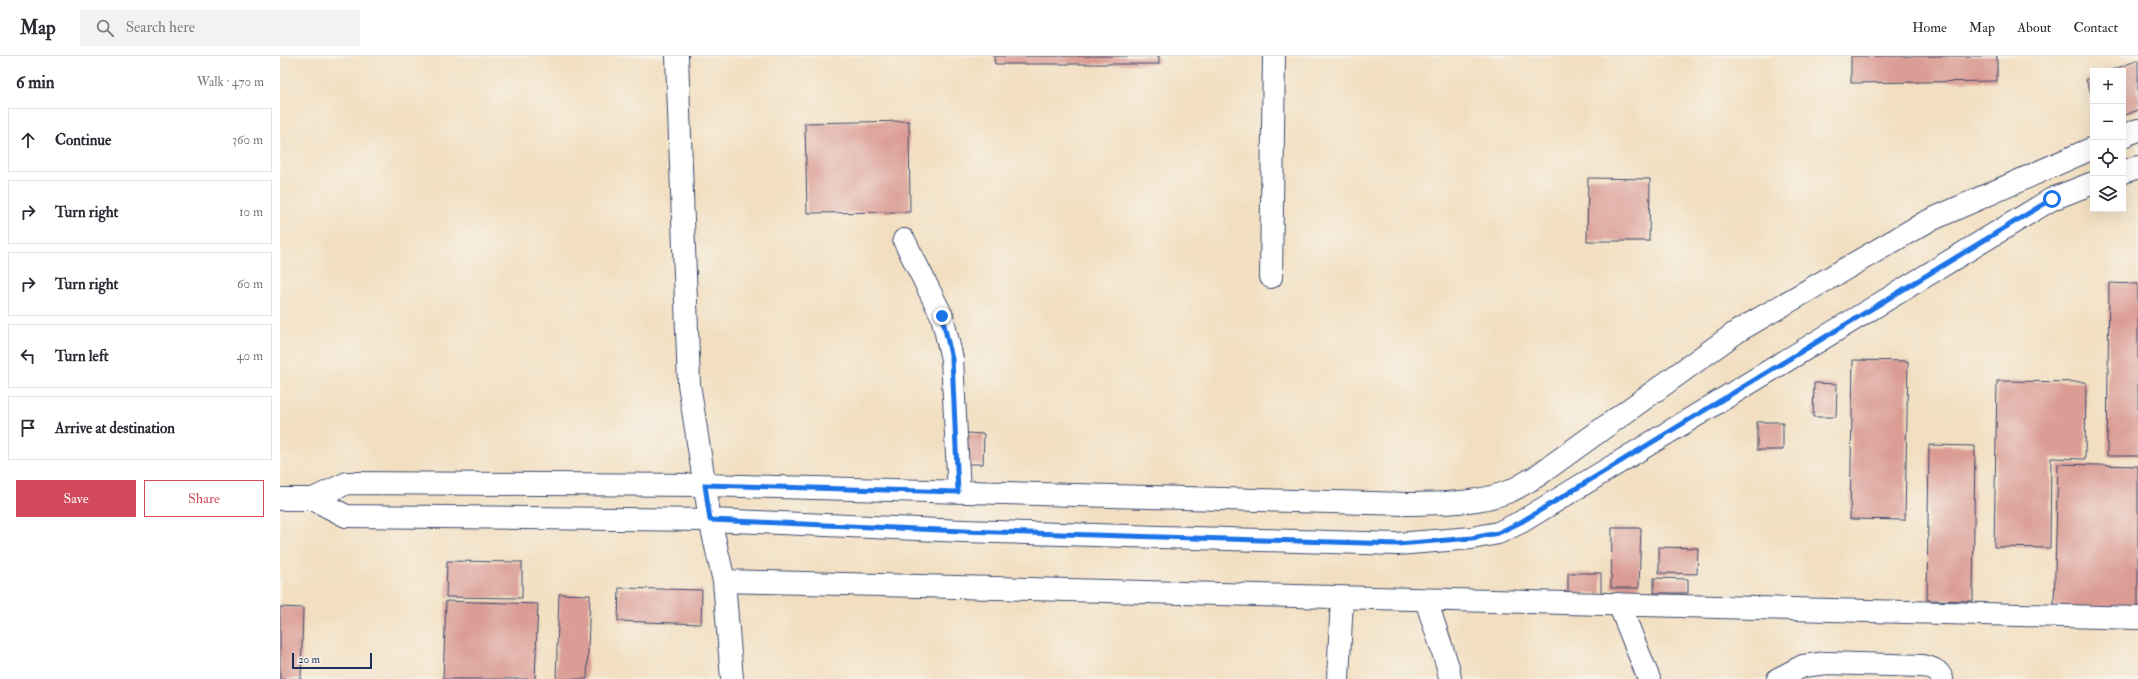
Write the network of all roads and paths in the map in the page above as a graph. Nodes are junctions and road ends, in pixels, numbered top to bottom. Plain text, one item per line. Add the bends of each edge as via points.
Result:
1 (677, 56) edge
2 (1274, 56) edge
3 (2138, 130) edge
4 (2126, 135) edge
5 (2090, 149) edge
6 (2138, 166) edge
7 (2126, 171) edge
8 (2090, 184) edge
9 (904, 240) dead end
10 (1271, 277) dead end
11 (705, 485) junction
12 (958, 492) junction
13 (280, 499) edge
14 (313, 499) junction
15 (710, 520) junction
16 (724, 581) junction
17 (1342, 598) junction
18 (1426, 600) junction
19 (1620, 604) junction
20 (2138, 618) edge
21 (732, 679) edge
22 (1338, 679) edge
23 (1450, 679) edge
24 (1649, 679) edge
25 (1778, 679) edge
26 (1942, 679) edge

1 - 11 street via 690,384
2 - 10 street
3 - 4 street
5 - 12 street via 1926,222 1738,331 1537,476 1510,491 1487,498 1455,503 1408,504
6 - 7 street
8 - 15 street via 2052,199 1521,522 1498,533 1472,538 1398,544 963,531
9 - 12 street via 942,316 949,338
11 - 12 street
11 - 14 street via 347,483
11 - 15 street
13 - 14 street
14 - 15 street via 346,516
15 - 16 street
16 - 17 street
16 - 21 street
17 - 18 street
17 - 22 street
18 - 19 street
18 - 23 street
19 - 20 street
19 - 24 street
25 - 26 street via 1803,666 1827,663 1923,666 1932,668

